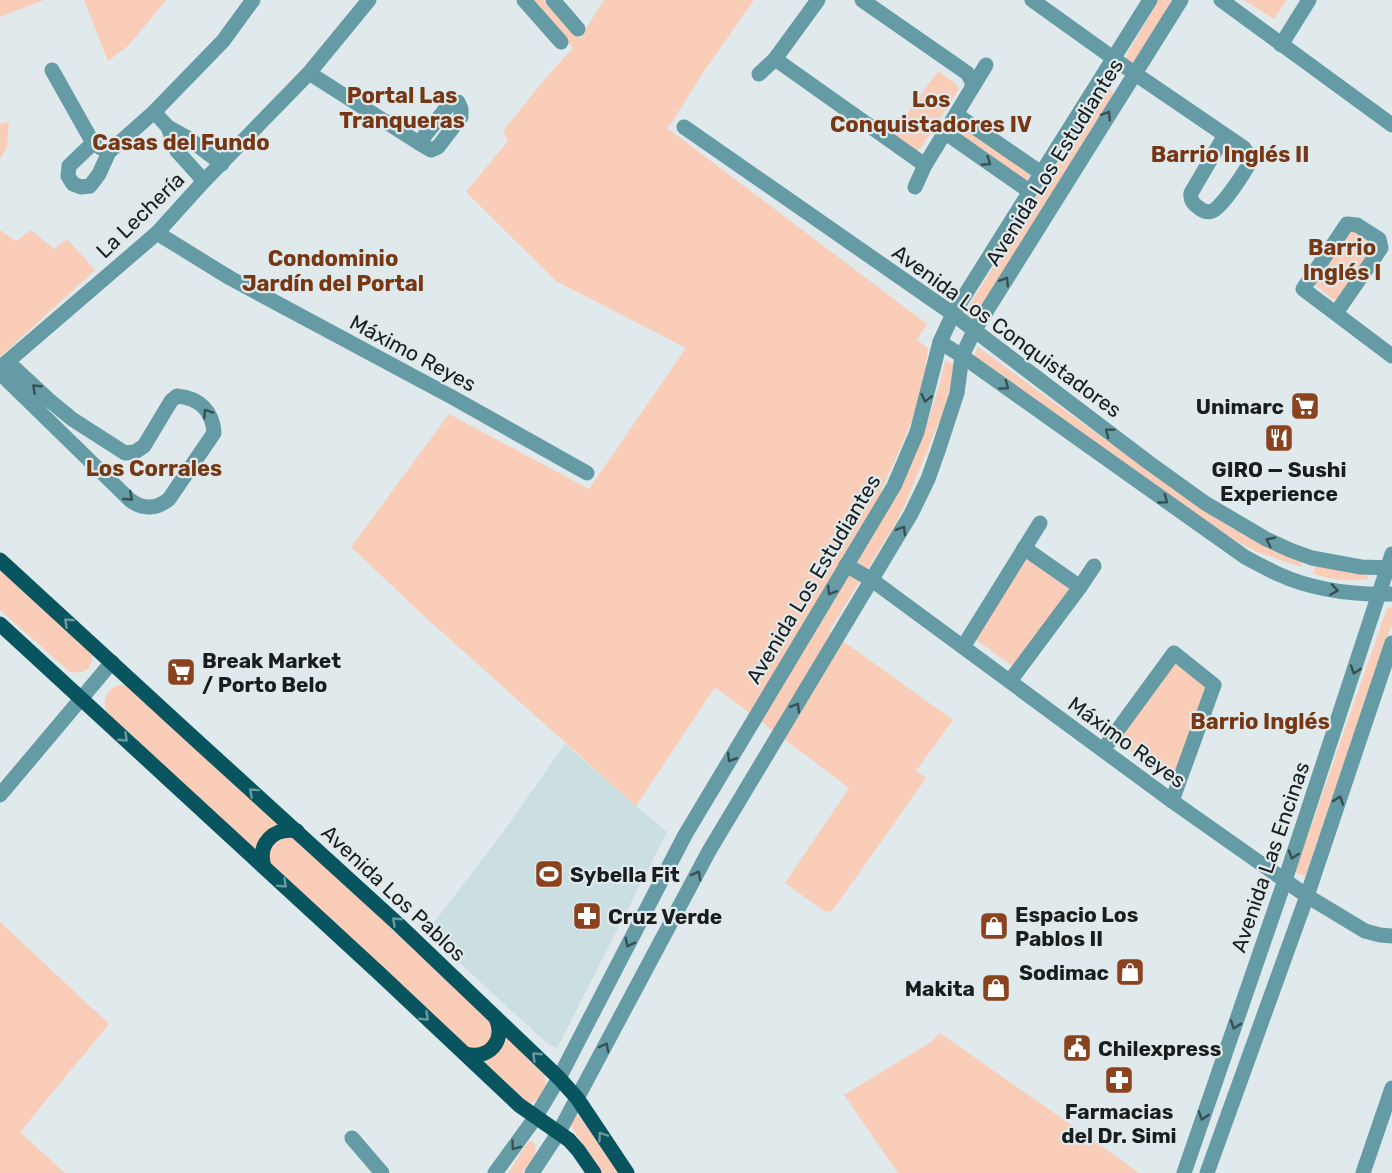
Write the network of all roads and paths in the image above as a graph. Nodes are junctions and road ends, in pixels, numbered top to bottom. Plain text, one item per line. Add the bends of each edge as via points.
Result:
1 (253, 0) edge
2 (369, 0) edge
3 (524, 0) edge
4 (553, 0) edge
5 (818, 0) edge
6 (862, 0) edge
7 (1032, 0) edge
8 (1150, 0) edge
9 (1180, 0) edge
10 (1221, 0) edge
11 (1309, 0) edge
12 (881, 5) edge
13 (578, 29) dead end
14 (561, 42) dead end
15 (1281, 45) junction
16 (1113, 58) junction
17 (775, 59) junction
18 (987, 65) dead end
19 (52, 70) dead end
20 (309, 73) junction
21 (1134, 73) junction
22 (759, 74) dead end
23 (972, 88) junction
24 (154, 112) junction
25 (957, 115) junction
26 (1392, 125) edge
27 (168, 127) junction
28 (684, 127) dead end
29 (946, 133) junction
30 (1225, 135) junction
31 (93, 143) junction
32 (419, 143) dead end
33 (109, 152) junction
34 (222, 164) junction
35 (925, 165) junction
36 (1041, 173) junction
37 (204, 181) junction
38 (915, 186) dead end
39 (1029, 191) junction
40 (157, 233) junction
41 (1336, 313) junction
42 (952, 314) junction
43 (974, 331) junction
44 (940, 342) junction
45 (962, 356) junction
46 (1392, 356) edge
47 (3, 367) edge
48 (96, 435) junction
49 (84, 453) junction
50 (587, 473) dead end
51 (1040, 523) dead end
52 (1024, 548) junction
53 (1312, 558) junction
54 (0, 560) edge
55 (1390, 563) edge
56 (846, 566) junction
57 (1094, 566) dead end
58 (872, 580) junction
59 (1302, 583) junction
60 (1080, 587) junction
61 (1386, 594) edge
62 (0, 624) edge
63 (1392, 643) edge
64 (963, 647) junction
65 (112, 662) junction
66 (1010, 681) junction
67 (81, 698) junction
68 (1103, 750) junction
69 (1, 791) edge
70 (1172, 801) junction
71 (297, 831) junction
72 (264, 867) junction
73 (1285, 880) junction
74 (1307, 896) junction
75 (640, 919) junction
76 (667, 931) junction
77 (1392, 936) edge
78 (1248, 987) junction
79 (1265, 1009) junction
80 (496, 1018) junction
81 (465, 1054) junction
82 (559, 1078) junction
83 (1392, 1088) edge
84 (577, 1098) junction
85 (535, 1118) junction
86 (559, 1132) junction
87 (351, 1138) dead end
88 (382, 1173) edge
89 (495, 1173) edge
90 (532, 1173) edge
91 (594, 1173) edge
92 (627, 1173) edge
93 (1184, 1173) edge
94 (1207, 1173) edge
95 (1362, 1173) edge

1 - 24 street via 223,41
2 - 20 street, La Lechería
3 - 14 street
4 - 13 street
5 - 17 street
6 - 12 street
7 - 16 street
8 - 16 street, Avenida Los Estudiantes
9 - 21 street, Avenida Los Estudiantes
10 - 15 street
11 - 15 street
12 - 23 street via 968,73
15 - 26 street
16 - 21 street
16 - 36 street, Avenida Los Estudiantes
17 - 22 street
17 - 35 street
18 - 23 street
19 - 31 street
20 - 32 street
20 - 34 street, La Lechería
21 - 30 street
43 -> 21 street, Avenida Los Estudiantes
23 - 25 street
24 - 27 street
24 - 33 street
25 - 29 street
25 - 36 street
27 - 34 street
27 - 37 street via 177,151
28 - 42 street, Avenida Los Conquistadores
29 - 35 street
29 -> 39 street
30 - 30 street via 1244,148 1251,159 1220,207 1207,212 1193,204 1191,193
31 - 33 street
31 - 33 street via 69,166 68,176 77,186 90,186
34 - 37 street, La Lechería
35 - 38 street
36 - 39 street, Avenida Los Estudiantes
37 - 40 street, La Lechería
39 - 42 street, Avenida Los Estudiantes
40 - 47 street, La Lechería
40 - 50 street, Máximo Reyes via 230,278
41 - 41 street via 1303,289 1347,224 1357,225 1379,239 1381,248
41 - 46 street
42 - 43 street, Avenida Los Conquistadores
42 - 44 street, Avenida Los Estudiantes
43 - 45 street, Avenida Los Estudiantes
53 -> 43 street, Avenida Los Conquistadores via 1266,539 1205,504
44 - 45 street
44 -> 56 street, Avenida Los Estudiantes via 917,432 894,486
58 -> 45 street, Avenida Los Estudiantes via 928,479 957,393
45 -> 59 street via 1245,558
48 -> 47 street
47 - 49 street
48 - 49 street
49 -> 48 street via 135,503 158,506 169,499 214,433 204,407 177,396 144,446 135,452 126,453
51 - 52 street
52 - 60 street
52 - 64 street
53 - 55 street, Avenida Los Conquistadores via 1361,567
53 - 59 street
65 -> 54 main road, Avenida Los Pablos
55 - 61 street, Avenida Las Encinas
56 - 58 street, Máximo Reyes
56 -> 75 street, Avenida Los Estudiantes via 685,835
57 - 60 street
58 - 64 street, Máximo Reyes
76 -> 58 street, Avenida Los Estudiantes via 709,851
59 -> 61 street via 1332,590
60 - 66 street
61 -> 73 street, Avenida Las Encinas
62 - 67 main road
74 -> 63 street
64 - 66 street, Máximo Reyes
65 - 67 street
71 -> 65 main road, Avenida Los Pablos
66 - 68 street, Máximo Reyes
67 - 69 street
67 -> 72 main road
68 - 70 street, Máximo Reyes
68 - 70 street via 1174,653 1214,686
70 - 73 street, Máximo Reyes
71 - 72 main road via 279,832 269,838 263,849
80 -> 71 main road, Avenida Los Pablos
72 -> 81 main road
73 - 74 street, Máximo Reyes
73 - 78 street, Avenida Las Encinas
74 - 77 street, Máximo Reyes via 1365,931
74 - 79 street
75 - 76 street via 661,914
75 -> 82 street, Avenida Los Estudiantes
84 -> 76 street, Avenida Los Estudiantes
78 - 79 street
78 -> 93 street, Avenida Las Encinas
79 - 94 street
80 - 81 main road via 499,1036 493,1047 477,1056
82 -> 80 main road, Avenida Los Pablos
81 - 85 main road
82 - 84 main road, Avenida Los Pablos
82 - 85 street, Avenida Los Estudiantes
83 - 95 street
84 - 86 street, Avenida Los Estudiantes
92 -> 84 main road, Avenida Los Pablos
85 - 86 main road
85 -> 89 street, Avenida Los Estudiantes
86 - 90 street, Avenida Los Estudiantes
86 - 91 main road
87 - 88 street

